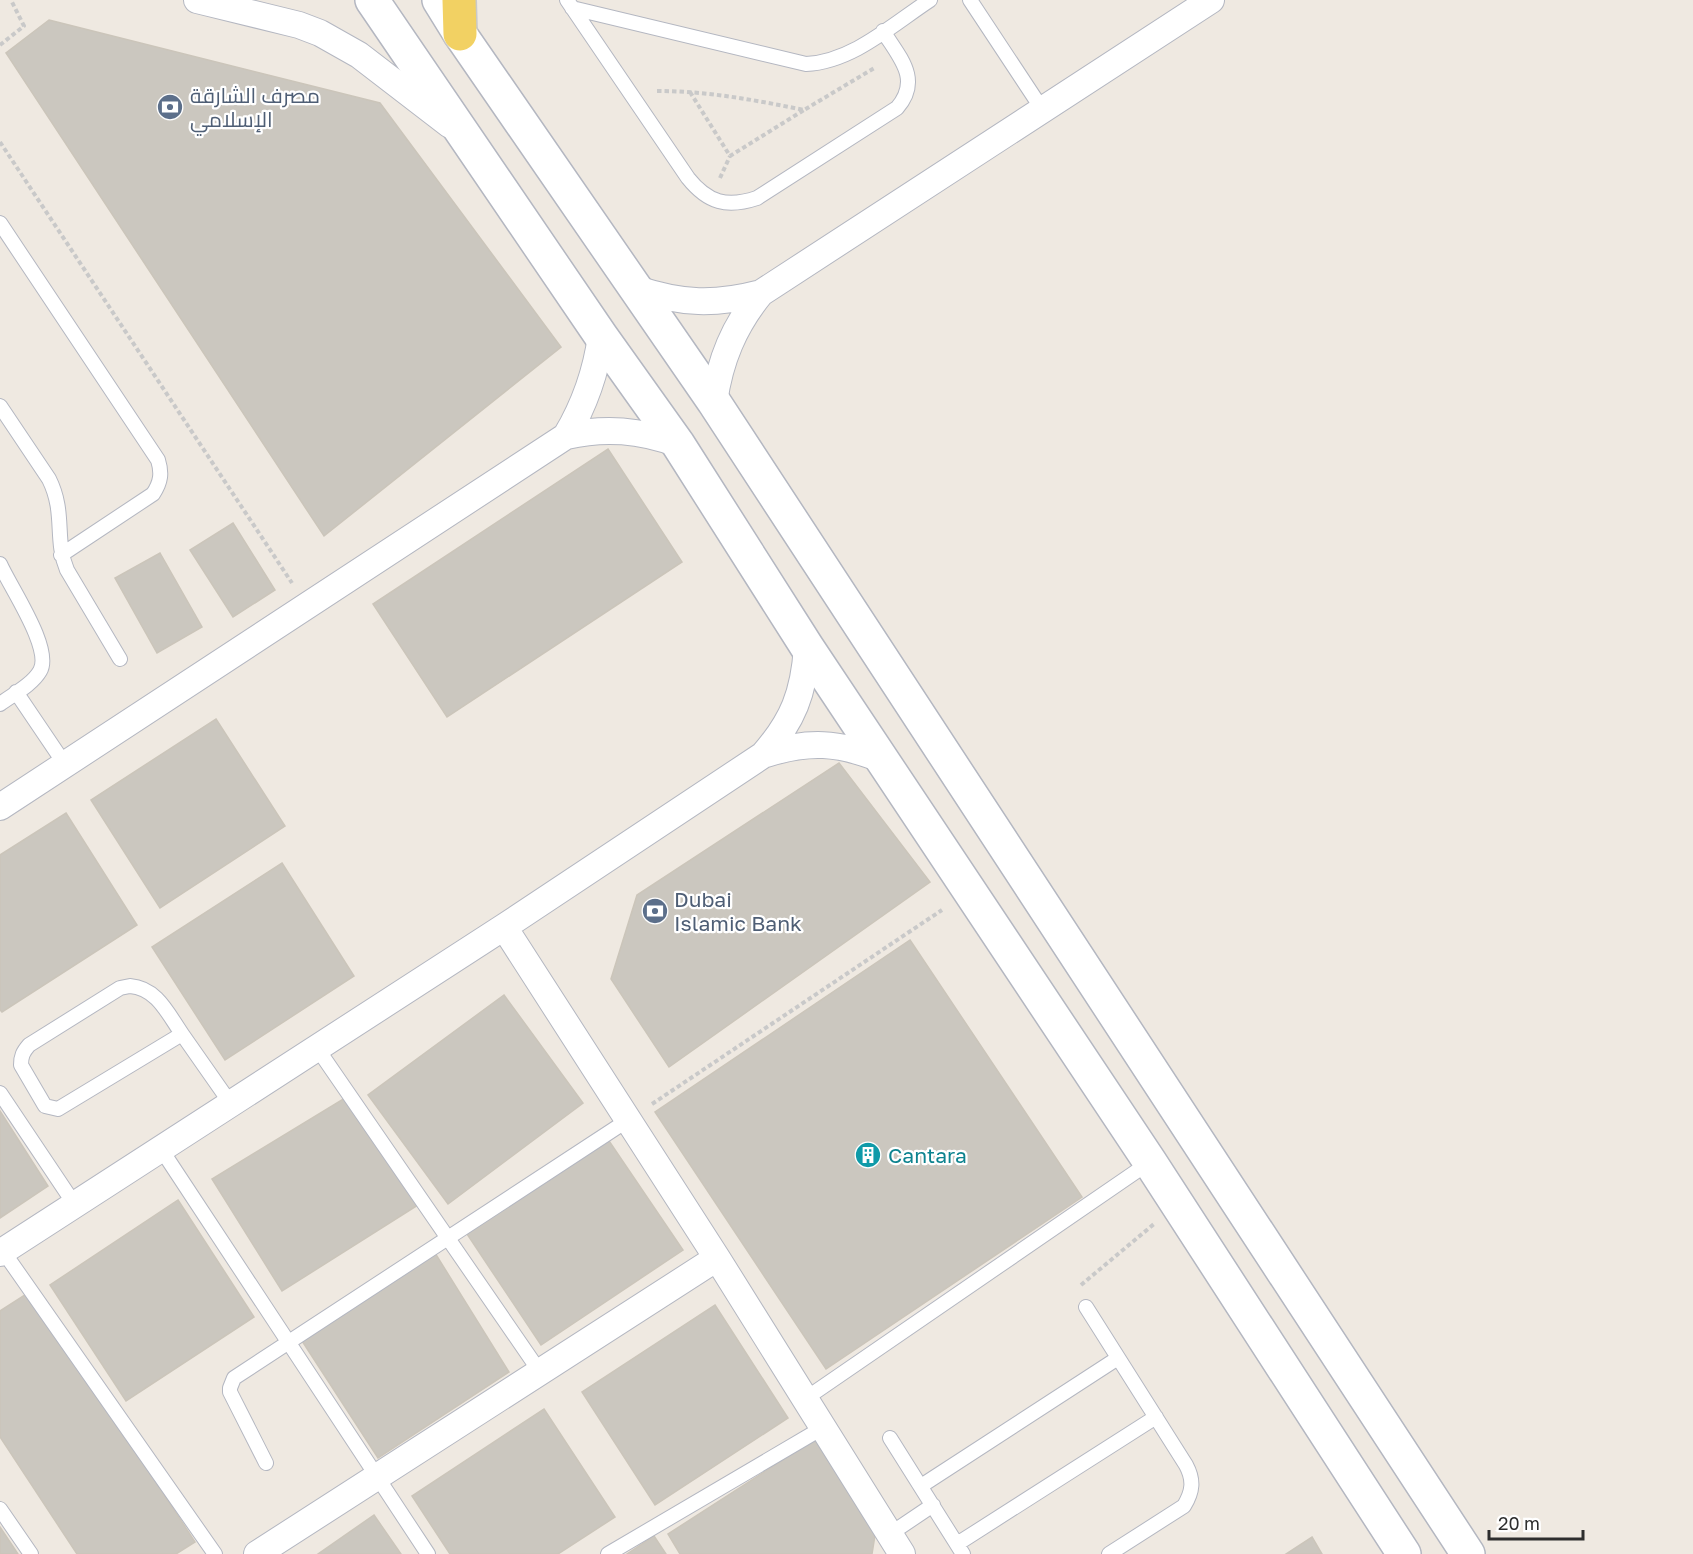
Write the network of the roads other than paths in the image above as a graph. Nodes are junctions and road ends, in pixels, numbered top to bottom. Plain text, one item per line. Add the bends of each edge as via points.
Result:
1 (197, 0) edge
2 (372, 0) edge
3 (439, 0) edge
4 (459, 0) edge
5 (930, 0) edge
6 (970, 0) edge
7 (1211, 0) edge
8 (569, 4) edge
9 (883, 31) junction
10 (460, 34) junction
11 (1042, 110) junction
12 (465, 136) junction
13 (0, 223) edge
14 (637, 290) junction
15 (760, 293) junction
16 (601, 336) junction
17 (714, 402) junction
18 (0, 406) edge
19 (566, 436) junction
20 (678, 444) junction
21 (61, 555) junction
22 (0, 564) edge
23 (807, 647) junction
24 (120, 658) dead end
25 (16, 692) junction
26 (0, 704) edge
27 (763, 755) junction
28 (883, 760) junction
29 (66, 766) junction
30 (0, 807) edge
31 (504, 927) junction
32 (182, 1034) junction
33 (317, 1048) junction
34 (0, 1094) edge
35 (231, 1104) junction
36 (628, 1120) junction
37 (161, 1149) junction
38 (1150, 1162) junction
39 (75, 1205) junction
40 (447, 1238) junction
41 (2, 1252) edge
42 (717, 1258) junction
43 (1086, 1307) road end
44 (289, 1342) junction
45 (1118, 1358) junction
46 (540, 1372) junction
47 (805, 1399) junction
48 (1156, 1417) junction
49 (824, 1427) junction
50 (891, 1438) dead end
51 (266, 1463) dead end
52 (377, 1477) junction
53 (921, 1486) junction
54 (933, 1506) junction
55 (0, 1509) edge
56 (896, 1544) edge
57 (960, 1549) edge
58 (31, 1554) edge
59 (215, 1554) edge
60 (257, 1554) edge
61 (428, 1554) edge
62 (608, 1554) edge
63 (1109, 1554) edge
64 (1404, 1554) edge
65 (1468, 1554) edge

1 - 12 street via 299,25 340,43
2 - 12 main road
3 - 10 main road
4 - 10 main road
5 - 9 lane
6 - 11 lane
7 - 11 street
8 - 9 lane via 806,64 836,60
8 - 9 lane via 698,190 726,203 757,198 897,108 909,89 909,79
10 - 14 main road
11 - 15 street
12 - 16 main road
13 - 21 lane via 161,469 153,494
14 - 15 street via 678,300 711,302
14 - 17 main road
15 - 17 street via 733,333
16 - 19 street via 593,378
16 - 20 main road
17 - 65 main road
18 - 21 lane via 55,491
19 - 20 street via 588,431 634,431
19 - 29 street
20 - 23 main road
21 - 24 lane
22 - 25 lane via 43,651 41,670
23 - 27 street via 801,694 779,737
23 - 28 main road
25 - 26 lane
25 - 29 lane
27 - 28 street via 812,744 844,747
27 - 31 street
28 - 38 main road
29 - 30 street
31 - 33 street
31 - 36 street
32 - 32 lane via 156,997 130,986 120,988 29,1045 21,1065 40,1101 58,1108
32 - 35 lane
33 - 35 street
33 - 40 lane
34 - 39 lane
35 - 37 street
36 - 40 lane
36 - 42 street
37 - 39 street
37 - 44 lane
38 - 47 lane
38 - 64 main road
39 - 41 street
40 - 44 lane
40 - 46 lane
41 - 59 lane
42 - 46 street
42 - 47 street
43 - 45 lane
44 - 51 lane via 237,1375 230,1388
44 - 52 lane
45 - 48 lane
45 - 53 lane
46 - 52 street
47 - 49 street
48 - 57 lane
48 - 63 lane via 1191,1475 1190,1496 1184,1506
49 - 56 street
49 - 62 lane
50 - 53 lane
52 - 60 street
52 - 61 lane
53 - 54 lane
54 - 56 lane
54 - 57 lane
55 - 58 lane

